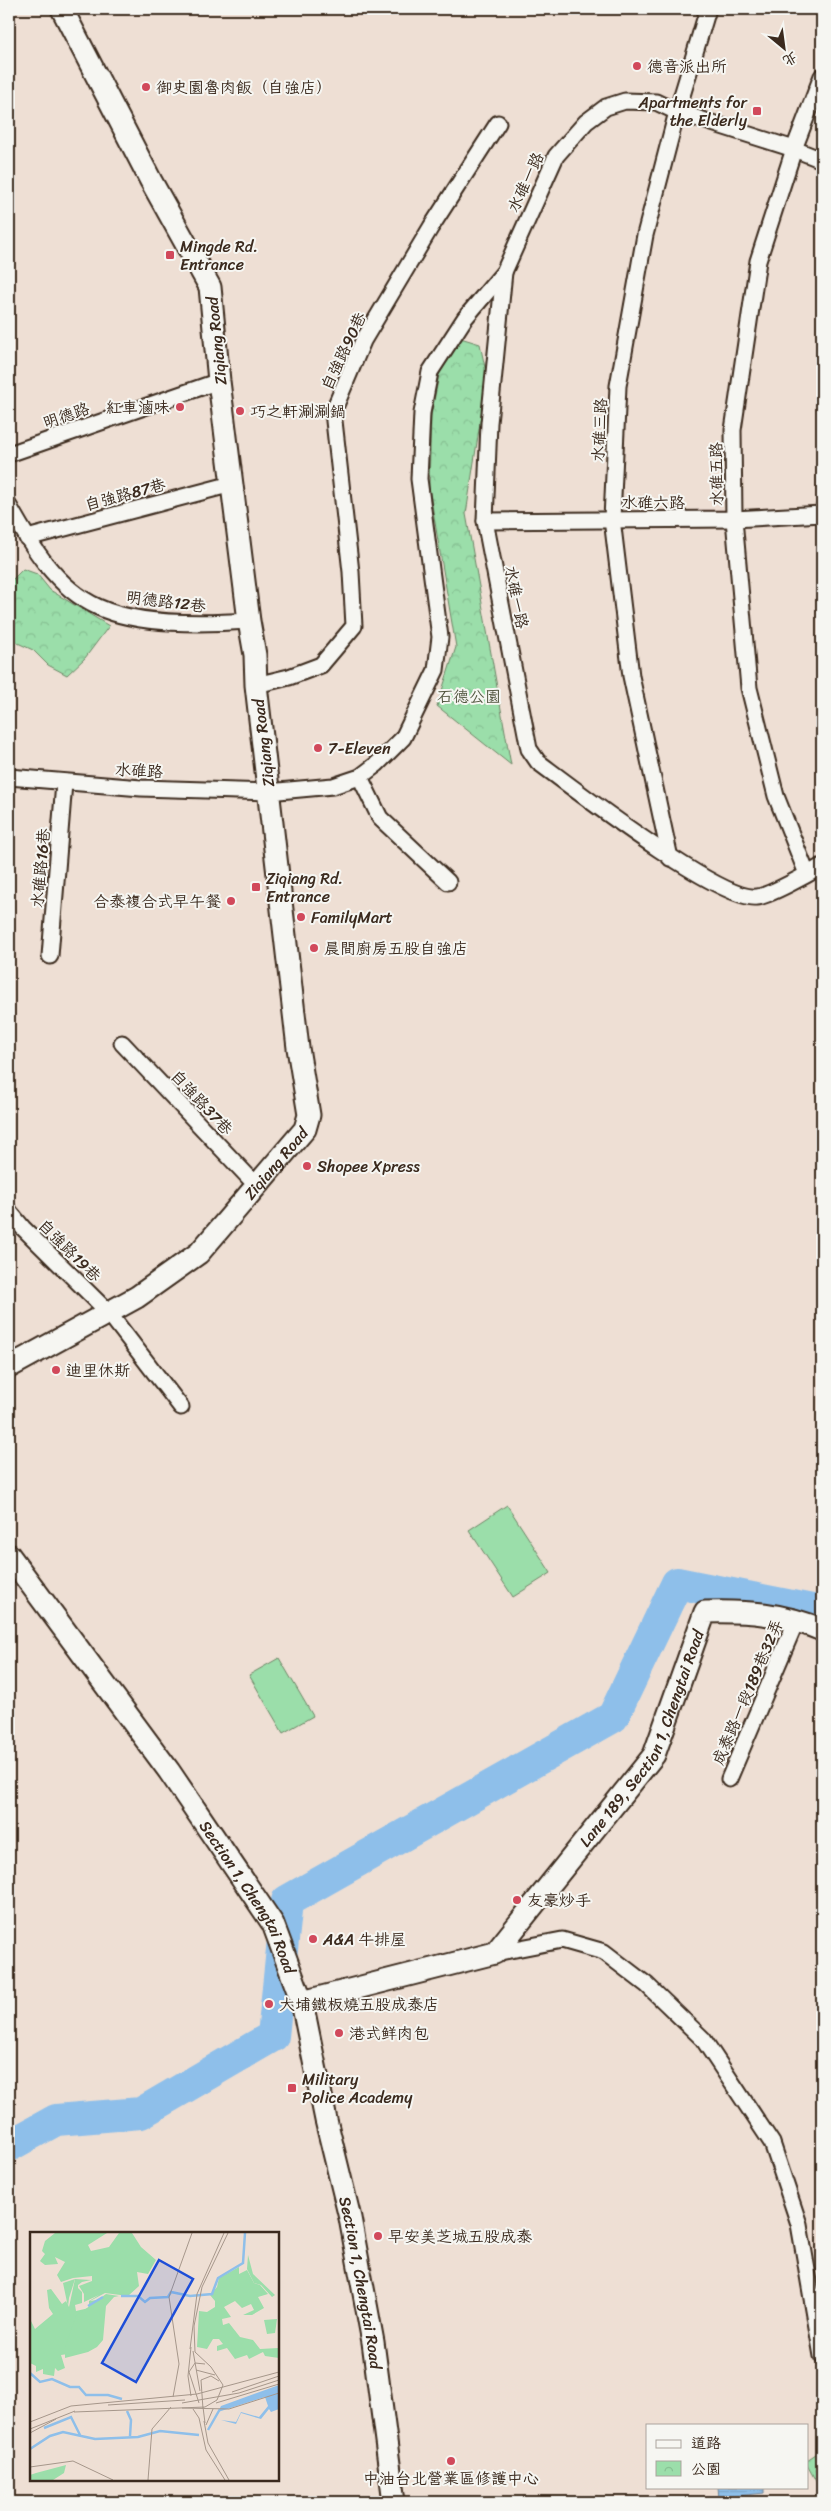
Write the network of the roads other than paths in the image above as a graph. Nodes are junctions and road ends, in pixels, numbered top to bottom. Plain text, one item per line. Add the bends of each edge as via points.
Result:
1 (708, 9) edge
2 (64, 10) edge
3 (822, 76) edge
4 (677, 112) junction
5 (498, 123) dead end
6 (794, 148) junction
7 (822, 160) edge
8 (504, 272) junction
9 (219, 381) junction
10 (9, 454) edge
11 (232, 484) junction
12 (9, 506) edge
13 (822, 514) edge
14 (612, 519) junction
15 (734, 519) junction
16 (484, 522) junction
17 (26, 538) junction
18 (248, 621) junction
19 (256, 686) junction
20 (9, 777) edge
21 (360, 777) junction
22 (64, 783) junction
23 (268, 792) junction
24 (670, 858) junction
25 (822, 866) edge
26 (807, 874) junction
27 (448, 882) dead end
28 (50, 956) dead end
29 (122, 1042) dead end
30 (256, 1185) junction
31 (9, 1211) edge
32 (108, 1312) junction
33 (9, 1367) edge
34 (180, 1407) dead end
35 (9, 1555) edge
36 (797, 1619) junction
37 (822, 1630) edge
38 (729, 1779) dead end
39 (495, 1953) junction
40 (302, 2002) junction
41 (822, 2356) edge
42 (394, 2502) edge

1 - 4 street, 水碓三路
2 - 9 street, Ziqiang Road via 151,181 210,287
3 - 6 street, 水碓五路
4 - 6 street, 水碓一路
4 - 8 street, 水碓一路 via 656,102 625,101 606,107 586,122 556,156
4 - 14 street, 水碓三路 via 645,235 618,386
5 - 19 street, 自強路90巷 via 363,341 334,412 354,626 321,665 290,678
6 - 7 street, 水碓一路
6 - 15 street, 水碓五路 via 758,261 733,430
8 - 16 street, 水碓一路 via 489,423
8 - 21 street, 水碓一路 via 465,318 430,372 422,413 419,479 440,636 436,670 403,738
9 - 10 street, 明德路
9 - 11 street, Ziqiang Road
11 - 17 street, 自強路87巷
11 - 18 street, Ziqiang Road
12 - 17 street, 明德路12巷
13 - 15 street, 水碓六路
14 - 15 street, 水碓六路
14 - 16 street, 水碓六路
14 - 24 street, 水碓三路 via 631,676
15 - 26 street, 水碓五路 via 749,688 776,796
16 - 24 street, 水碓一路 via 529,749 538,762
17 - 18 street, 明德路12巷 via 70,588 98,607 134,617 166,621 207,624
18 - 19 street, Ziqiang Road via 255,655
19 - 23 street, Ziqiang Road
20 - 22 street, 水碓路
21 - 23 street, 水碓一路 via 333,786
21 - 27 street via 380,818
22 - 23 street, 水碓路
22 - 28 street, 水碓路16巷
23 - 30 street, Ziqiang Road via 308,1115 305,1130
24 - 26 street, 水碓一路 via 735,892 756,898
25 - 26 street
29 - 30 street, 自強路37巷
30 - 32 street, Ziqiang Road via 199,1253 137,1297
31 - 32 street, 自強路19巷
32 - 33 street, Ziqiang Road
32 - 34 street, 自強路19巷
35 - 40 street, Section 1, Chengtai Road via 169,1771 273,1924
36 - 37 street, Lane 189, Section 1, Chengtai Road
36 - 38 street, 成泰路一段189巷32弄
36 - 39 street, Lane 189, Section 1, Chengtai Road via 743,1611 705,1612 654,1755
39 - 40 street
39 - 41 street via 562,1940 604,1952 647,1985 703,2039 772,2143 799,2224
40 - 42 street, Section 1, Chengtai Road via 373,2342

